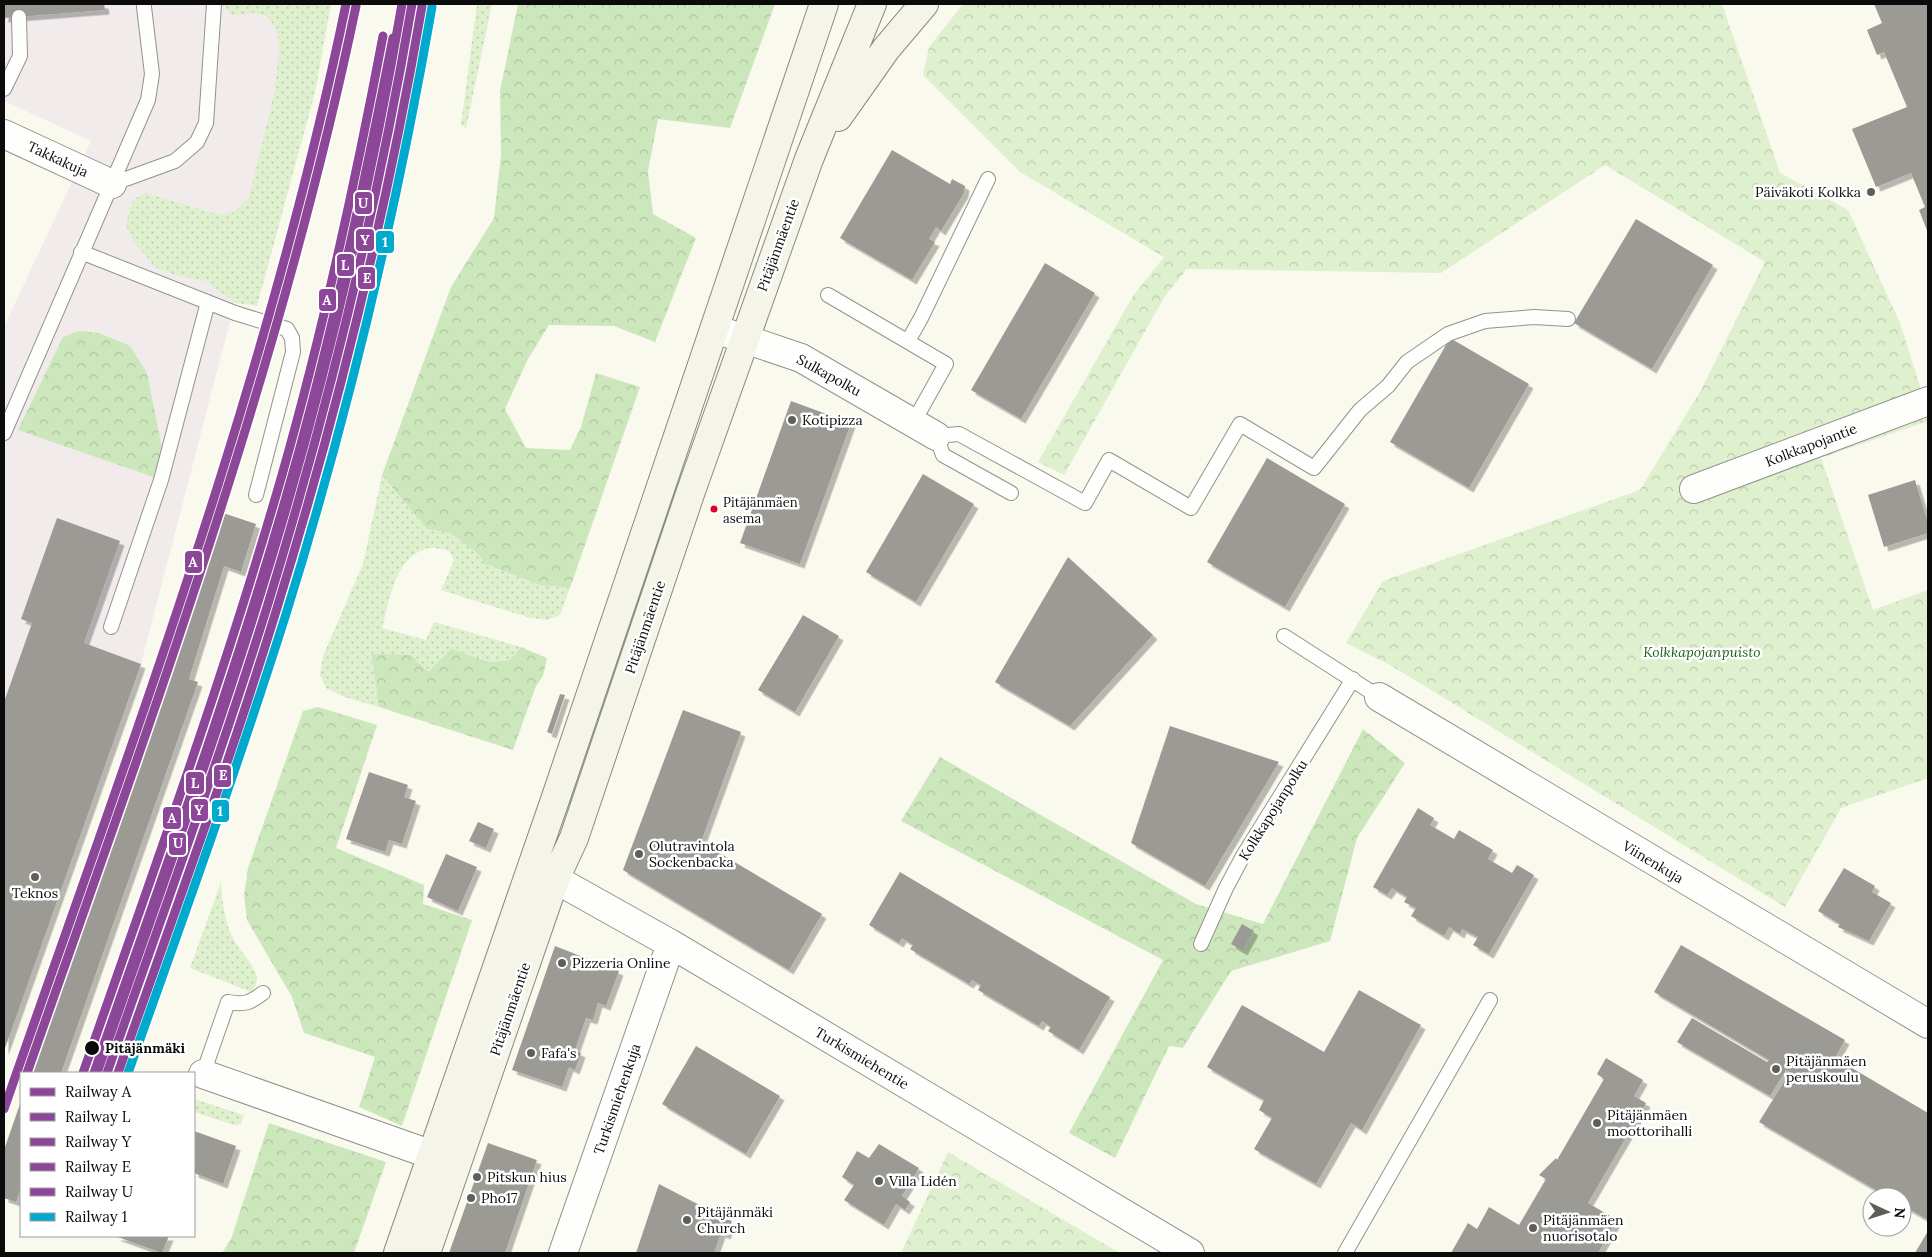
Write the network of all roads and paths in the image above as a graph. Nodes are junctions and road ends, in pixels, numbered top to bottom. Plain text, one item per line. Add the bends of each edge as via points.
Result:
1 (214, 4) edge
2 (824, 4) edge
3 (872, 4) edge
4 (924, 4) edge
5 (144, 7) dead end
6 (19, 16) dead end
7 (4, 89) edge
8 (4, 134) edge
9 (809, 159) junction
10 (988, 179) dead end
11 (112, 184) junction
12 (81, 252) junction
13 (828, 295) dead end
14 (208, 302) junction
15 (1568, 319) dead end
16 (715, 329) junction
17 (745, 339) junction
18 (908, 342) junction
19 (1928, 401) edge
20 (912, 423) junction
21 (4, 432) edge
22 (936, 436) junction
23 (1694, 489) dead end
24 (1011, 493) dead end
25 (256, 495) dead end
26 (111, 627) dead end
27 (1284, 636) dead end
28 (1353, 679) junction
29 (1379, 697) joint
30 (543, 874) junction
31 (671, 944) junction
32 (1201, 944) dead end
33 (263, 993) dead end
34 (1490, 1000) dead end
35 (1928, 1024) edge
36 (203, 1074) joint
37 (431, 1155) junction
38 (456, 1163) junction
39 (398, 1253) edge
40 (426, 1253) edge
41 (563, 1253) edge
42 (1190, 1253) edge
43 (1344, 1253) edge

1 - 11 lane via 206,123 197,142 175,161
2 - 16 main road, Pitäjänmäentie
3 - 9 main road, Pitäjänmäentie
4 - 9 main road via 886,48
5 - 11 lane via 152,74 148,100
6 - 7 lane via 20,56
8 - 11 street, Takkakuja
9 - 17 main road, Pitäjänmäentie
10 - 18 lane
11 - 12 lane
12 - 14 lane
12 - 21 lane
13 - 18 lane
14 - 25 lane via 287,329 292,338 293,352
14 - 26 lane via 162,480
15 - 22 lane via 1534,317 1485,321 1448,334 1407,362 1388,386 1360,410 1314,468 1240,424 1191,508 1108,460 1085,503 959,434
16 - 17 street, Sulkapolku
16 - 30 main road, Pitäjänmäentie
17 - 20 street, Sulkapolku via 801,358
17 - 30 main road, Pitäjänmäentie via 574,838
18 - 20 lane via 946,364
19 - 23 street, Kolkkapojantie
20 - 22 street, Sulkapolku
22 - 24 lane via 943,455
27 - 28 lane
28 - 29 lane
28 - 32 lane, Kolkkapojanpolku via 1243,856
29 - 35 street, Viinenkuja
30 - 31 street, Turkismiehentie
30 - 37 main road, Pitäjänmäentie
30 - 38 main road, Pitäjänmäentie
31 - 41 street, Turkismiehenkuja
31 - 42 street, Turkismiehentie
33 - 36 lane via 243,1005 228,1002
34 - 43 lane
36 - 37 street
37 - 38 street
37 - 39 main road, Pitäjänmäentie
38 - 40 main road, Pitäjänmäentie

